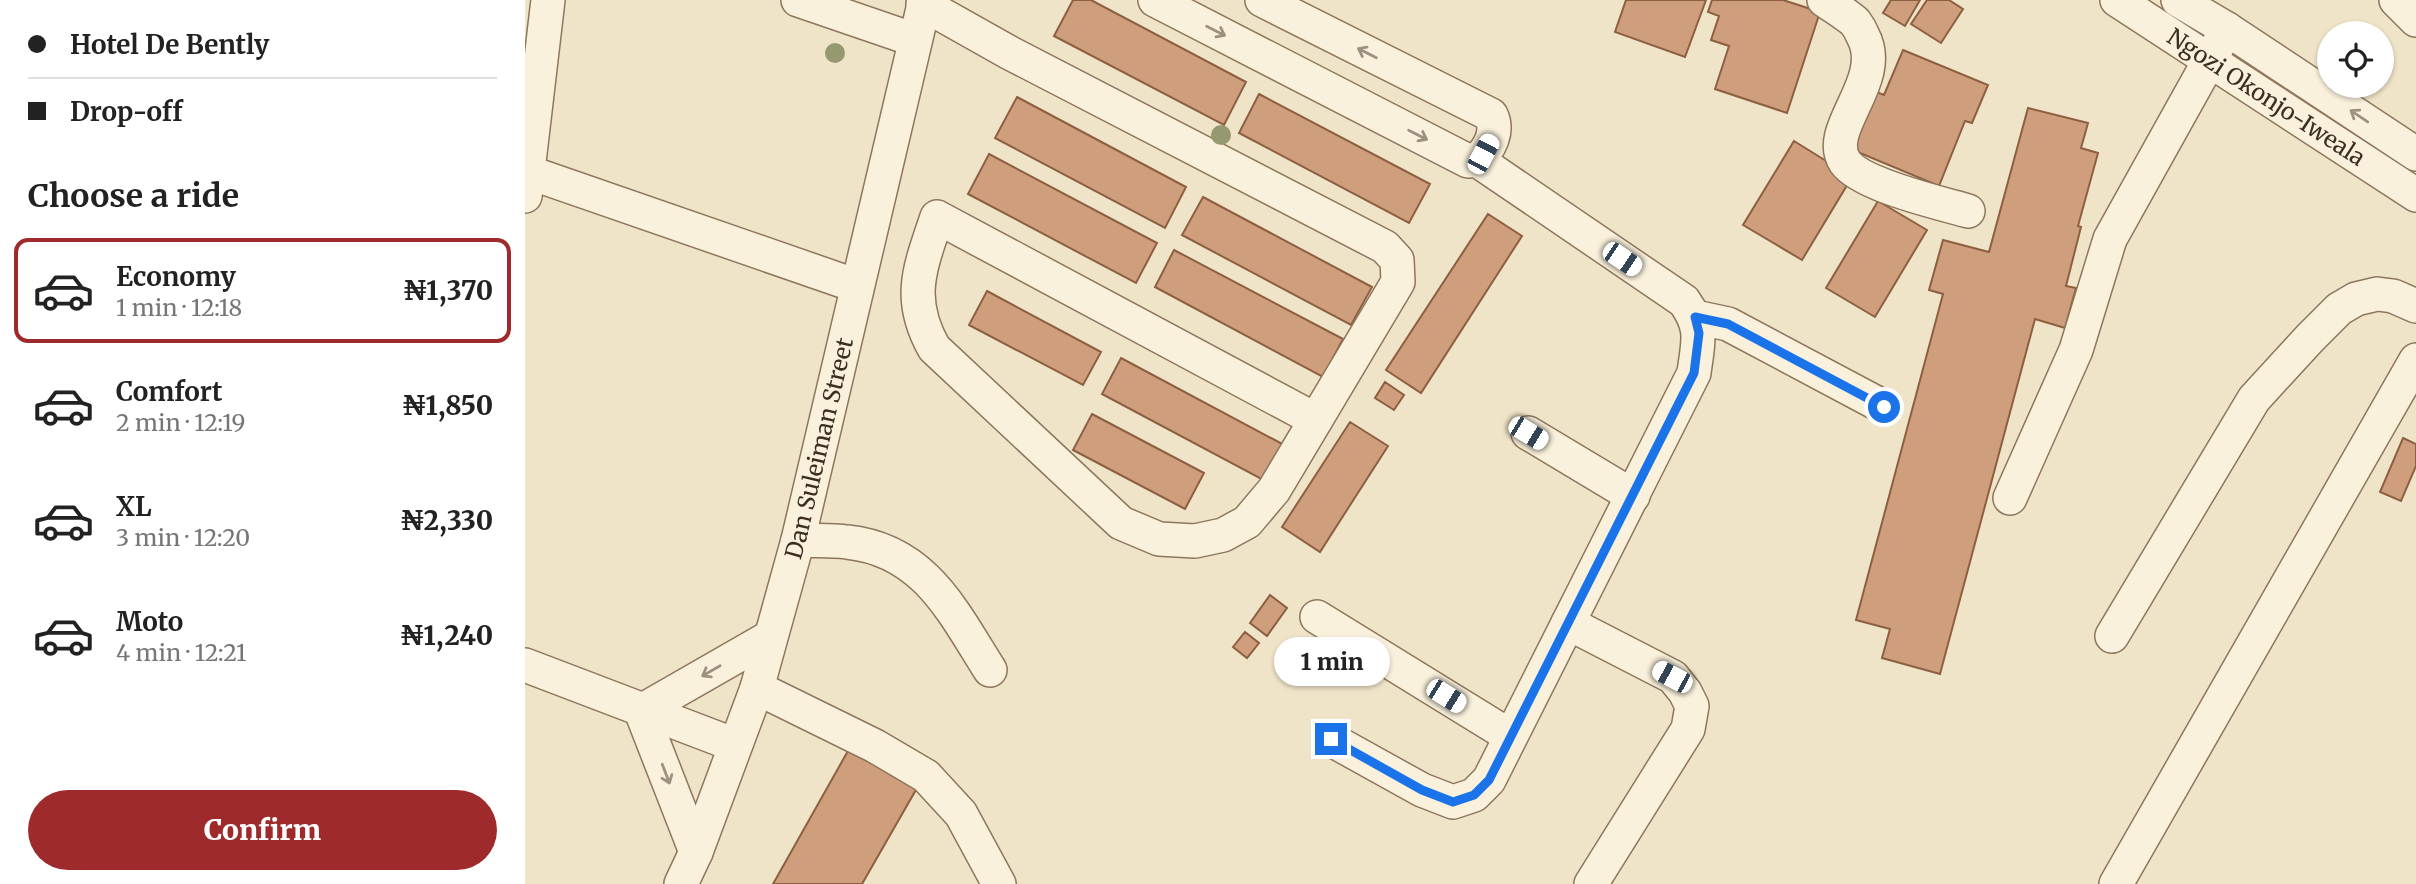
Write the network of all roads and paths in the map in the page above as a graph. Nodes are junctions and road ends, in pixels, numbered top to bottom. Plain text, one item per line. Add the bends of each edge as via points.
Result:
1 (548, 0) edge
2 (798, 0) edge
3 (1155, 0) edge
4 (1262, 0) edge
5 (1824, 0) edge
6 (2117, 0) edge
7 (2178, 0) edge
8 (2396, 0) edge
9 (924, 2) edge
10 (2416, 20) edge
11 (2227, 29) junction
12 (915, 40) junction
13 (2208, 61) junction
14 (2416, 153) edge
15 (1477, 160) junction
16 (527, 184) edge
17 (2416, 195) edge
18 (1968, 211) dead end
19 (857, 286) junction
20 (2416, 306) edge
21 (1695, 317) junction
22 (2416, 360) edge
23 (1884, 407) dead end
24 (1316, 420) junction
25 (1528, 433) dead end
26 (1633, 495) junction
27 (2010, 498) dead end
28 (798, 540) junction
29 (1317, 617) dead end
30 (1568, 623) junction
31 (2112, 636) dead end
32 (770, 637) junction
33 (525, 665) edge
34 (990, 670) dead end
35 (757, 688) junction
36 (641, 710) junction
37 (1510, 736) junction
38 (1331, 739) dead end
39 (735, 745) junction
40 (696, 852) junction
41 (681, 884) edge
42 (999, 884) edge
43 (1591, 884) edge
44 (2116, 884) edge

1 - 16 street
2 - 12 street
3 -> 15 street via 1468,161
15 -> 4 street via 1495,133 1491,115
5 - 18 street via 1856,23 1868,46 1866,81 1839,138 1844,161 1858,174 1906,194
6 - 13 street, Ngozi Okonjo-Iweala
7 - 11 street, Ngozi Okonjo-Iweala
8 - 10 street
9 - 12 street, Dan Suleiman Street
9 - 24 street via 1010,53 1385,247 1397,260 1398,282
11 - 13 street
14 -> 11 street, Ngozi Okonjo-Iweala
12 - 19 street, Dan Suleiman Street
13 - 17 street, Ngozi Okonjo-Iweala
13 - 27 street via 2110,239 2076,350
15 - 21 street via 1684,301
16 - 19 street
19 - 28 street, Dan Suleiman Street
20 - 31 street via 2377,294 2356,299 2339,309 2254,398
21 - 23 street via 1728,324
21 - 26 street via 1699,333 1694,373
22 - 44 street
24 - 24 street via 1274,490 1247,522 1223,535 1195,541 1159,538 1121,523 934,348 922,327 916,297 920,266 937,218
25 - 26 street
26 - 30 street
28 - 32 street, Dan Suleiman Street
28 - 34 street via 865,545 903,560 943,596
29 - 37 street
30 - 37 street
30 - 43 street via 1672,677 1692,706 1688,729
32 - 35 street, Dan Suleiman Street
32 -> 36 street
33 - 36 street
35 - 39 street, Dan Suleiman Street
35 - 42 street via 926,776 961,814
36 - 39 street
36 -> 40 street
37 - 38 street via 1489,780 1474,795 1453,802 1422,790
39 - 40 street, Dan Suleiman Street
40 - 41 street, Dan Suleiman Street

